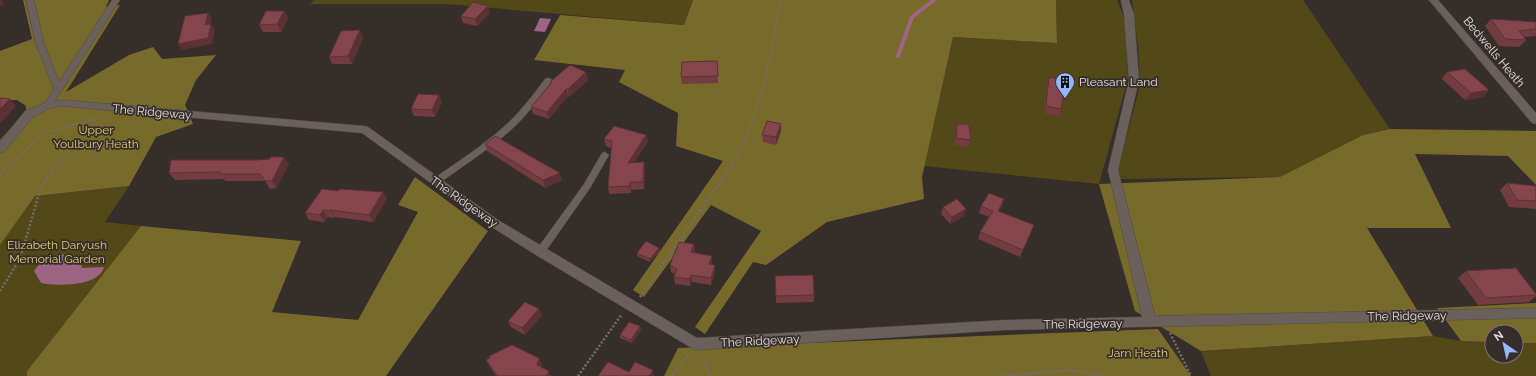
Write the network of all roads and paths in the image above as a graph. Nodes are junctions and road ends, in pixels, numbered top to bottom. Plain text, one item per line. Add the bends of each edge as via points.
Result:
1 (30, 0) edge
2 (116, 0) edge
3 (781, 0) edge
4 (1125, 0) edge
5 (1433, 0) edge
6 (548, 82) dead end
7 (58, 89) junction
8 (48, 105) junction
9 (104, 108) junction
10 (95, 119) junction
11 (1536, 120) edge
12 (0, 149) edge
13 (605, 155) dead end
14 (0, 174) edge
15 (435, 182) junction
16 (540, 252) junction
17 (0, 291) edge
18 (630, 306) junction
19 (1536, 313) edge
20 (1150, 322) junction
21 (1165, 322) junction
22 (695, 344) junction
23 (578, 376) edge
24 (672, 376) edge
25 (710, 376) edge
26 (1000, 376) edge
27 (1104, 376) edge
28 (1191, 376) edge

1 - 7 lane via 40,44
2 - 7 lane
3 - 18 path via 759,106 737,157
4 - 20 street via 1129,15 1134,80 1113,170
5 - 11 street, Bedwells Heath
6 - 15 lane via 510,126
7 - 8 lane
8 - 9 street, The Ridgeway via 63,103
8 - 12 street via 29,114
9 - 10 path
9 - 15 street, The Ridgeway via 364,130
10 - 14 path via 42,133
10 - 17 path via 49,174 40,190 20,259
13 - 16 lane via 588,186
15 - 16 street, The Ridgeway
16 - 18 street, The Ridgeway
18 - 22 street, The Ridgeway
18 - 23 path
19 - 21 street, The Ridgeway
20 - 21 street, The Ridgeway
20 - 22 street, The Ridgeway via 1005,326
21 - 28 path
22 - 24 path
22 - 25 path
26 - 27 path via 1070,370

